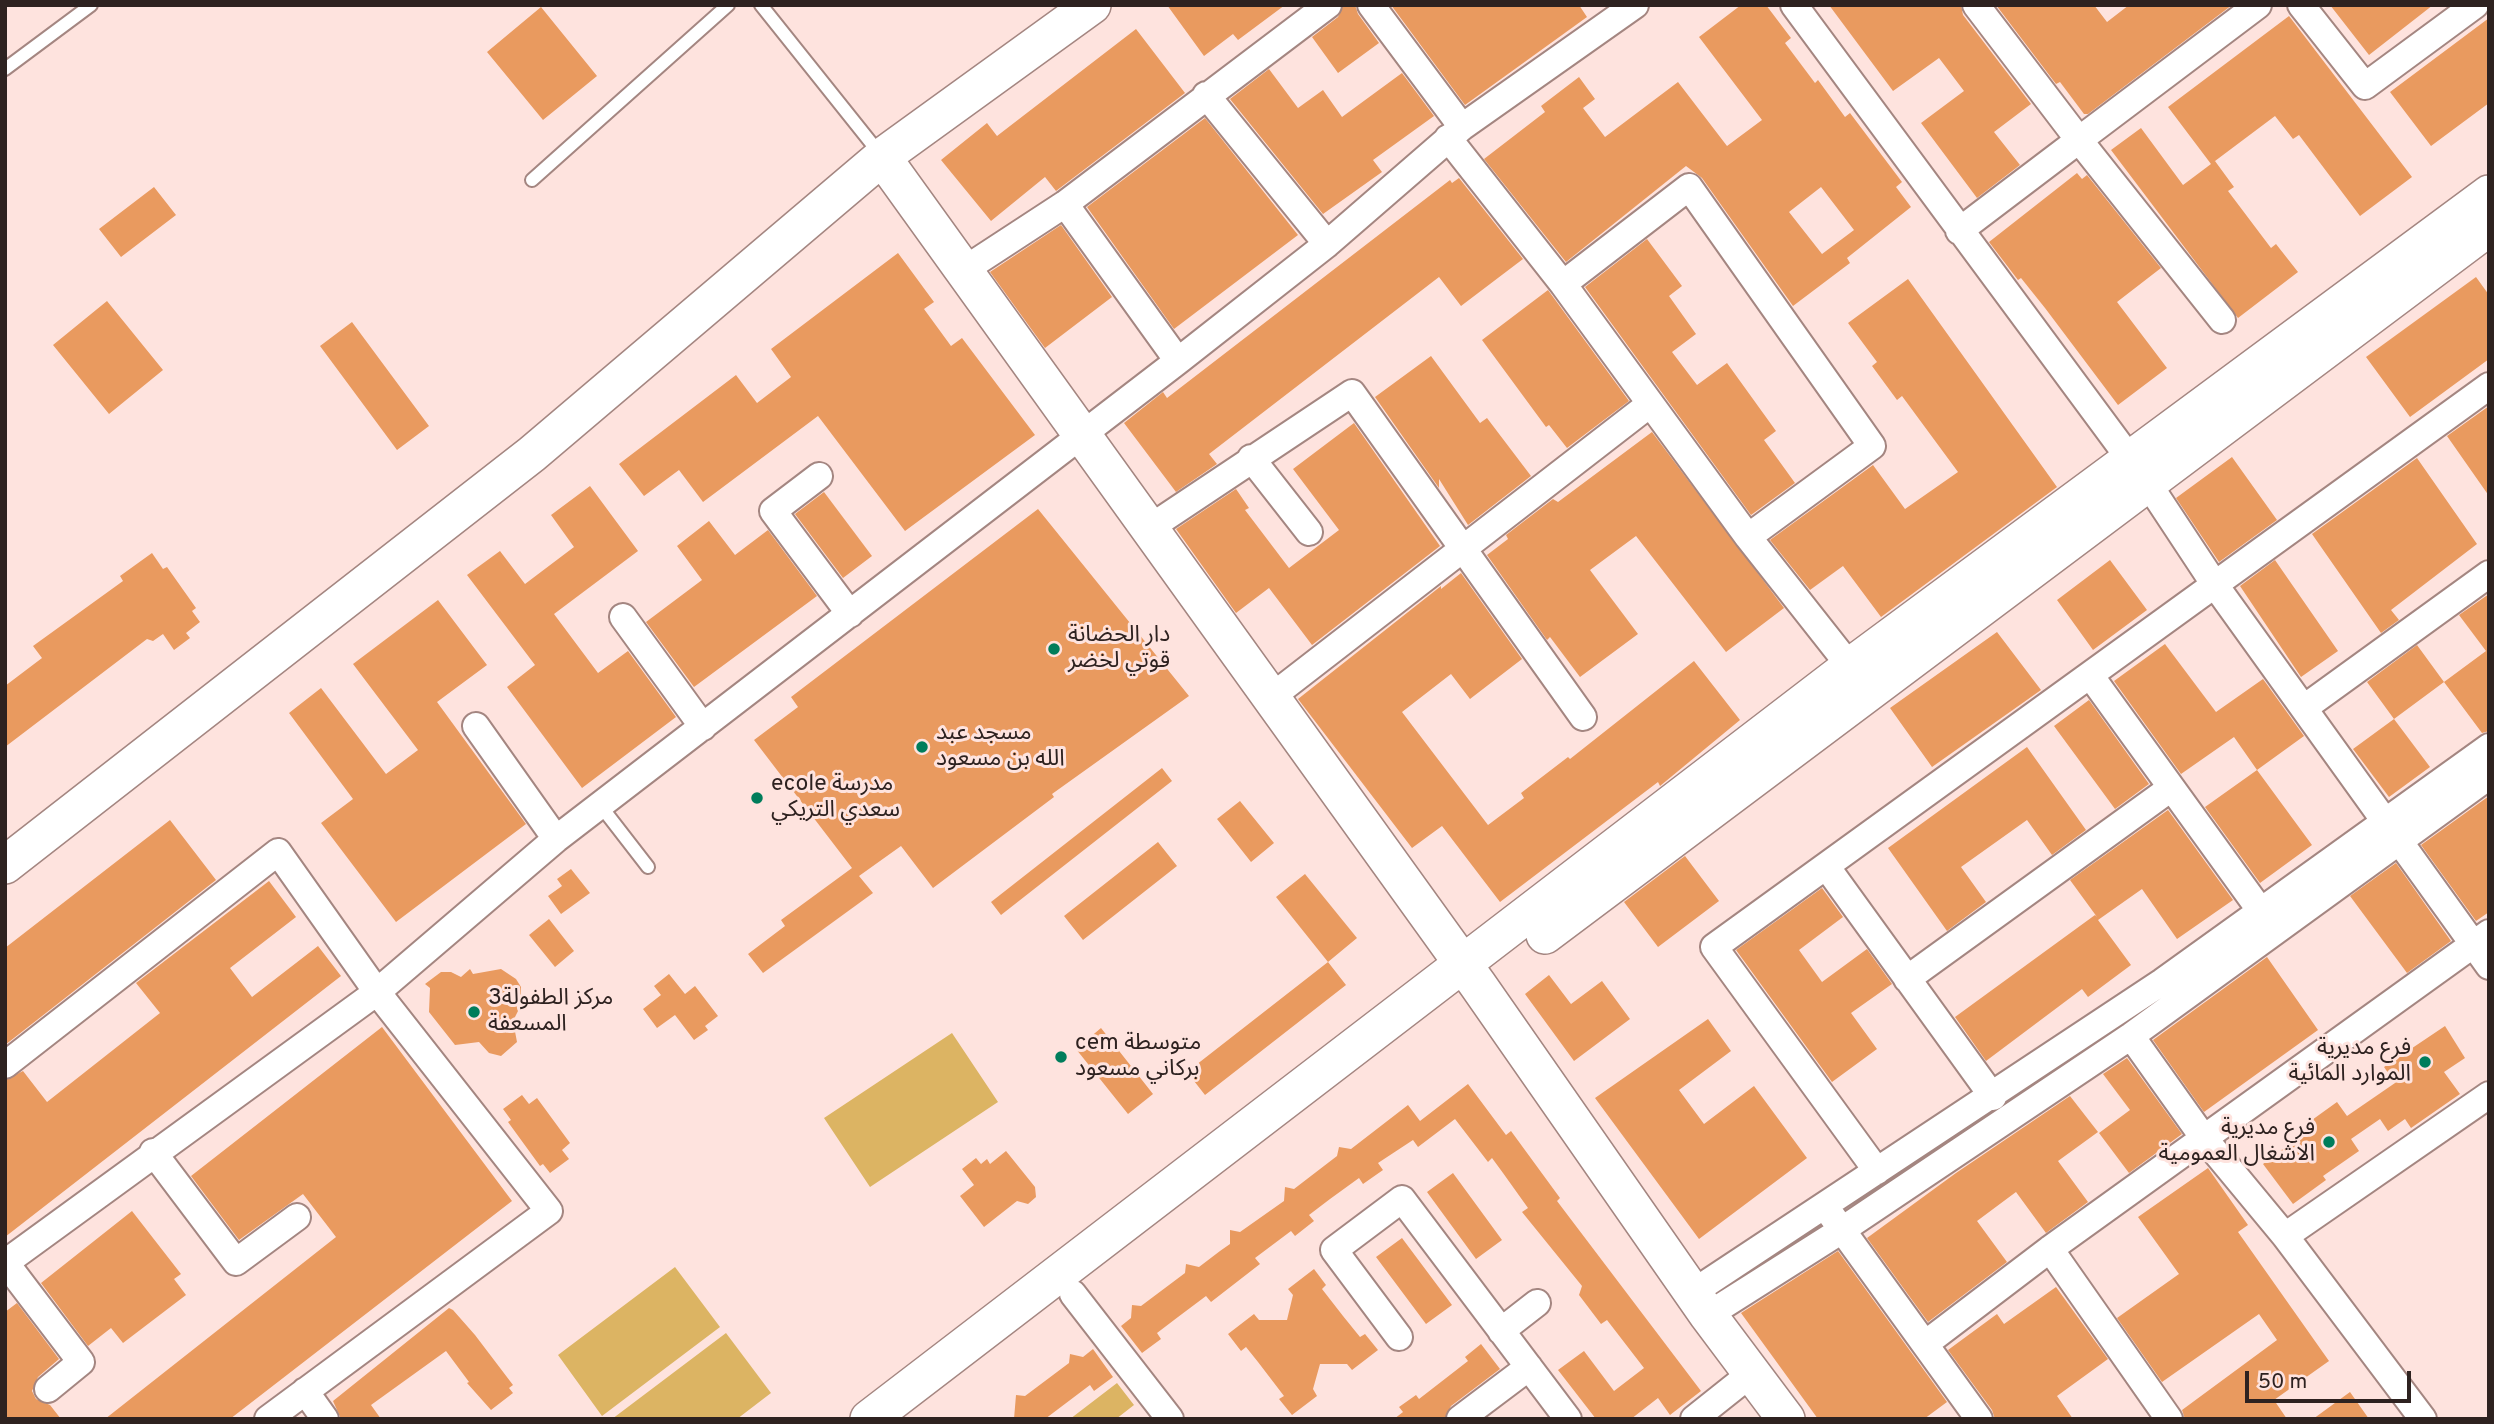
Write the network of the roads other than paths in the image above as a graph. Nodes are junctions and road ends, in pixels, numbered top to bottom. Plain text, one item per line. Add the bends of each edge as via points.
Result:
1 (91, 5) edge
2 (728, 5) edge
3 (761, 5) edge
4 (1092, 5) edge
5 (1328, 5) edge
6 (1371, 5) edge
7 (1636, 5) edge
8 (1794, 5) edge
9 (1976, 5) edge
10 (2258, 5) edge
11 (2301, 5) edge
12 (2475, 5) edge
13 (1607, 14) edge
14 (5, 69) edge
15 (1206, 95) junction
16 (1455, 132) junction
17 (2079, 139) junction
18 (882, 157) junction
19 (532, 180) dead end
20 (2489, 194) edge
21 (1065, 204) junction
22 (2489, 227) edge
23 (1959, 231) junction
24 (1327, 243) junction
25 (964, 270) junction
26 (1563, 284) junction
27 (2222, 320) dead end
28 (1178, 361) junction
29 (2489, 386) edge
30 (1650, 404) junction
31 (1083, 434) junction
32 (1251, 458) junction
33 (2139, 471) junction
34 (819, 476) dead end
35 (1148, 529) junction
36 (1309, 532) dead end
37 (1748, 537) junction
38 (1464, 547) junction
39 (2489, 574) edge
40 (2215, 585) junction
41 (850, 614) junction
42 (623, 617) dead end
43 (2090, 675) junction
44 (1860, 679) junction
45 (1270, 698) junction
46 (2304, 708) junction
47 (1583, 717) dead end
48 (476, 726) dead end
49 (703, 727) junction
50 (2489, 747) edge
51 (2489, 776) edge
52 (2171, 788) junction
53 (600, 805) junction
54 (2392, 830) junction
55 (556, 839) junction
56 (5, 865) edge
57 (1826, 866) junction
58 (648, 867) dead end
59 (2260, 910) junction
60 (2480, 939) edge
61 (2489, 966) edge
62 (1471, 976) junction
63 (1907, 979) junction
64 (377, 992) junction
65 (2131, 1036) junction
66 (5, 1065) edge
67 (2489, 1095) edge
68 (1993, 1097) junction
69 (2203, 1137) junction
70 (153, 1152) junction
71 (1877, 1171) junction
72 (1826, 1207) junction
73 (297, 1217) dead end
74 (1842, 1230) junction
75 (2286, 1237) junction
76 (2050, 1249) junction
77 (5, 1262) edge
78 (1073, 1294) junction
79 (1537, 1303) dead end
80 (1700, 1304) junction
81 (1501, 1331) junction
82 (1399, 1337) dead end
83 (1925, 1344) junction
84 (1529, 1367) junction
85 (1753, 1372) junction
86 (48, 1389) dead end
87 (305, 1391) junction
88 (268, 1419) edge
89 (325, 1419) edge
90 (869, 1419) edge
91 (910, 1419) edge
92 (1170, 1419) edge
93 (1460, 1419) edge
94 (1568, 1419) edge
95 (1694, 1419) edge
96 (1786, 1419) edge
97 (1979, 1419) edge
98 (2168, 1419) edge
99 (2423, 1419) edge

1 - 14 lane
2 - 19 lane
3 - 18 lane
4 - 18 main road
5 - 15 street
6 - 16 street
7 - 13 street
8 - 23 street
9 - 17 street
10 - 17 street
11 - 12 street via 2365,86
13 - 16 street
15 - 21 street
15 - 24 street
16 - 24 street
16 - 26 street
17 - 23 street
17 - 27 street
18 - 25 main road
18 - 56 main road via 532,454
20 - 33 main road
21 - 25 street
21 - 28 street
22 - 33 main road
23 - 33 street
24 - 28 street
25 - 31 main road
26 - 30 street
26 - 37 street via 1689,187 1872,446
28 - 31 street
29 - 40 street
30 - 37 street
30 - 38 street
31 - 35 main road
31 - 41 street
32 - 35 street
32 - 36 street
32 - 38 street via 1352,393
33 - 40 street
33 - 44 main road
34 - 41 street via 773,511
35 - 45 main road
37 - 44 street
38 - 45 street
38 - 47 street
39 - 46 street
40 - 43 street
40 - 46 street
41 - 49 street
42 - 49 street
43 - 52 street
43 - 57 street
44 - 62 main road
45 - 62 main road
46 - 54 street
48 - 55 street
49 - 53 street
50 - 54 street
51 - 54 street
52 - 59 street
52 - 63 street
53 - 55 street
53 - 58 lane
54 - 59 street
54 - 60 street
54 - 65 street
55 - 64 street
57 - 63 street
57 - 71 street via 1714,947
59 - 68 street
60 - 61 street
60 - 69 street
62 - 78 main road
62 - 80 main road
62 - 90 main road
63 - 68 street
64 - 66 street via 278,852
64 - 70 street
64 - 87 street via 549,1211
65 - 69 street
65 - 74 street
67 - 75 street
68 - 71 street
69 - 75 street
69 - 76 street
70 - 73 street via 236,1262
70 - 77 street
71 - 72 street
72 - 74 street
72 - 80 street
74 - 80 street
74 - 83 street
75 - 99 street
76 - 83 street
76 - 98 street
77 - 86 street via 81,1362
78 - 91 main road
78 - 92 street
79 - 81 street
80 - 85 main road
81 - 82 street via 1402,1199 1334,1250
81 - 84 street
83 - 97 street
84 - 93 street
84 - 94 street
85 - 95 street
85 - 96 main road
87 - 88 street
87 - 89 street

